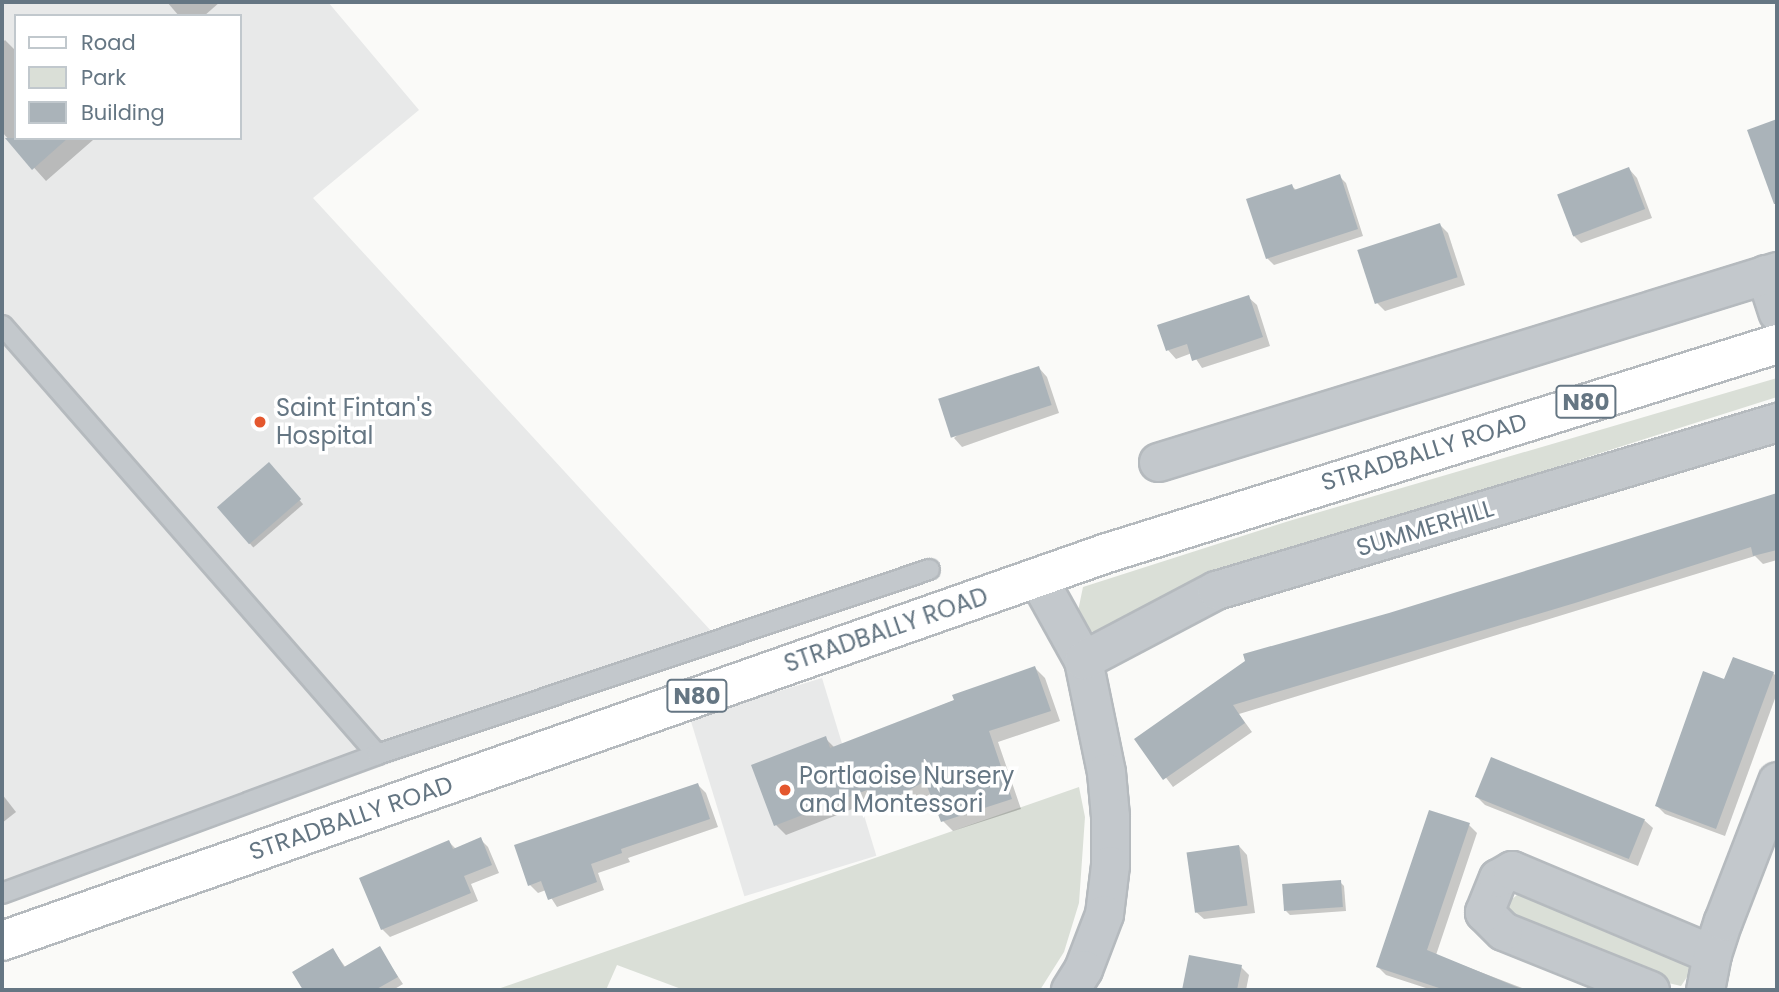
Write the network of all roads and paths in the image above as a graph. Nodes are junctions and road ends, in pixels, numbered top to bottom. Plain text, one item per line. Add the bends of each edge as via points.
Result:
1 (1771, 272) edge
2 (1777, 312) edge
3 (2, 326) edge
4 (1777, 344) edge
5 (1777, 422) edge
6 (1158, 462) dead end
7 (929, 569) dead end
8 (1037, 577) junction
9 (1083, 660) junction
10 (377, 754) junction
11 (1777, 782) edge
12 (2, 893) edge
13 (2, 941) edge
14 (1712, 954) junction
15 (1070, 990) edge
16 (1650, 990) edge
17 (1706, 990) edge

1 - 2 street
1 - 6 street
3 - 10 lane
4 - 8 main road, STRADBALLY ROAD / N80 via 1383,464
5 - 9 street, SUMMERHILL via 1216,590
7 - 10 lane
8 - 9 street
8 - 13 main road, STRADBALLY ROAD / N80
9 - 15 street via 1106,772 1110,865 1104,915
10 - 12 lane
11 - 14 street
14 - 16 street via 1512,870 1499,878 1484,912 1503,931
14 - 17 street

